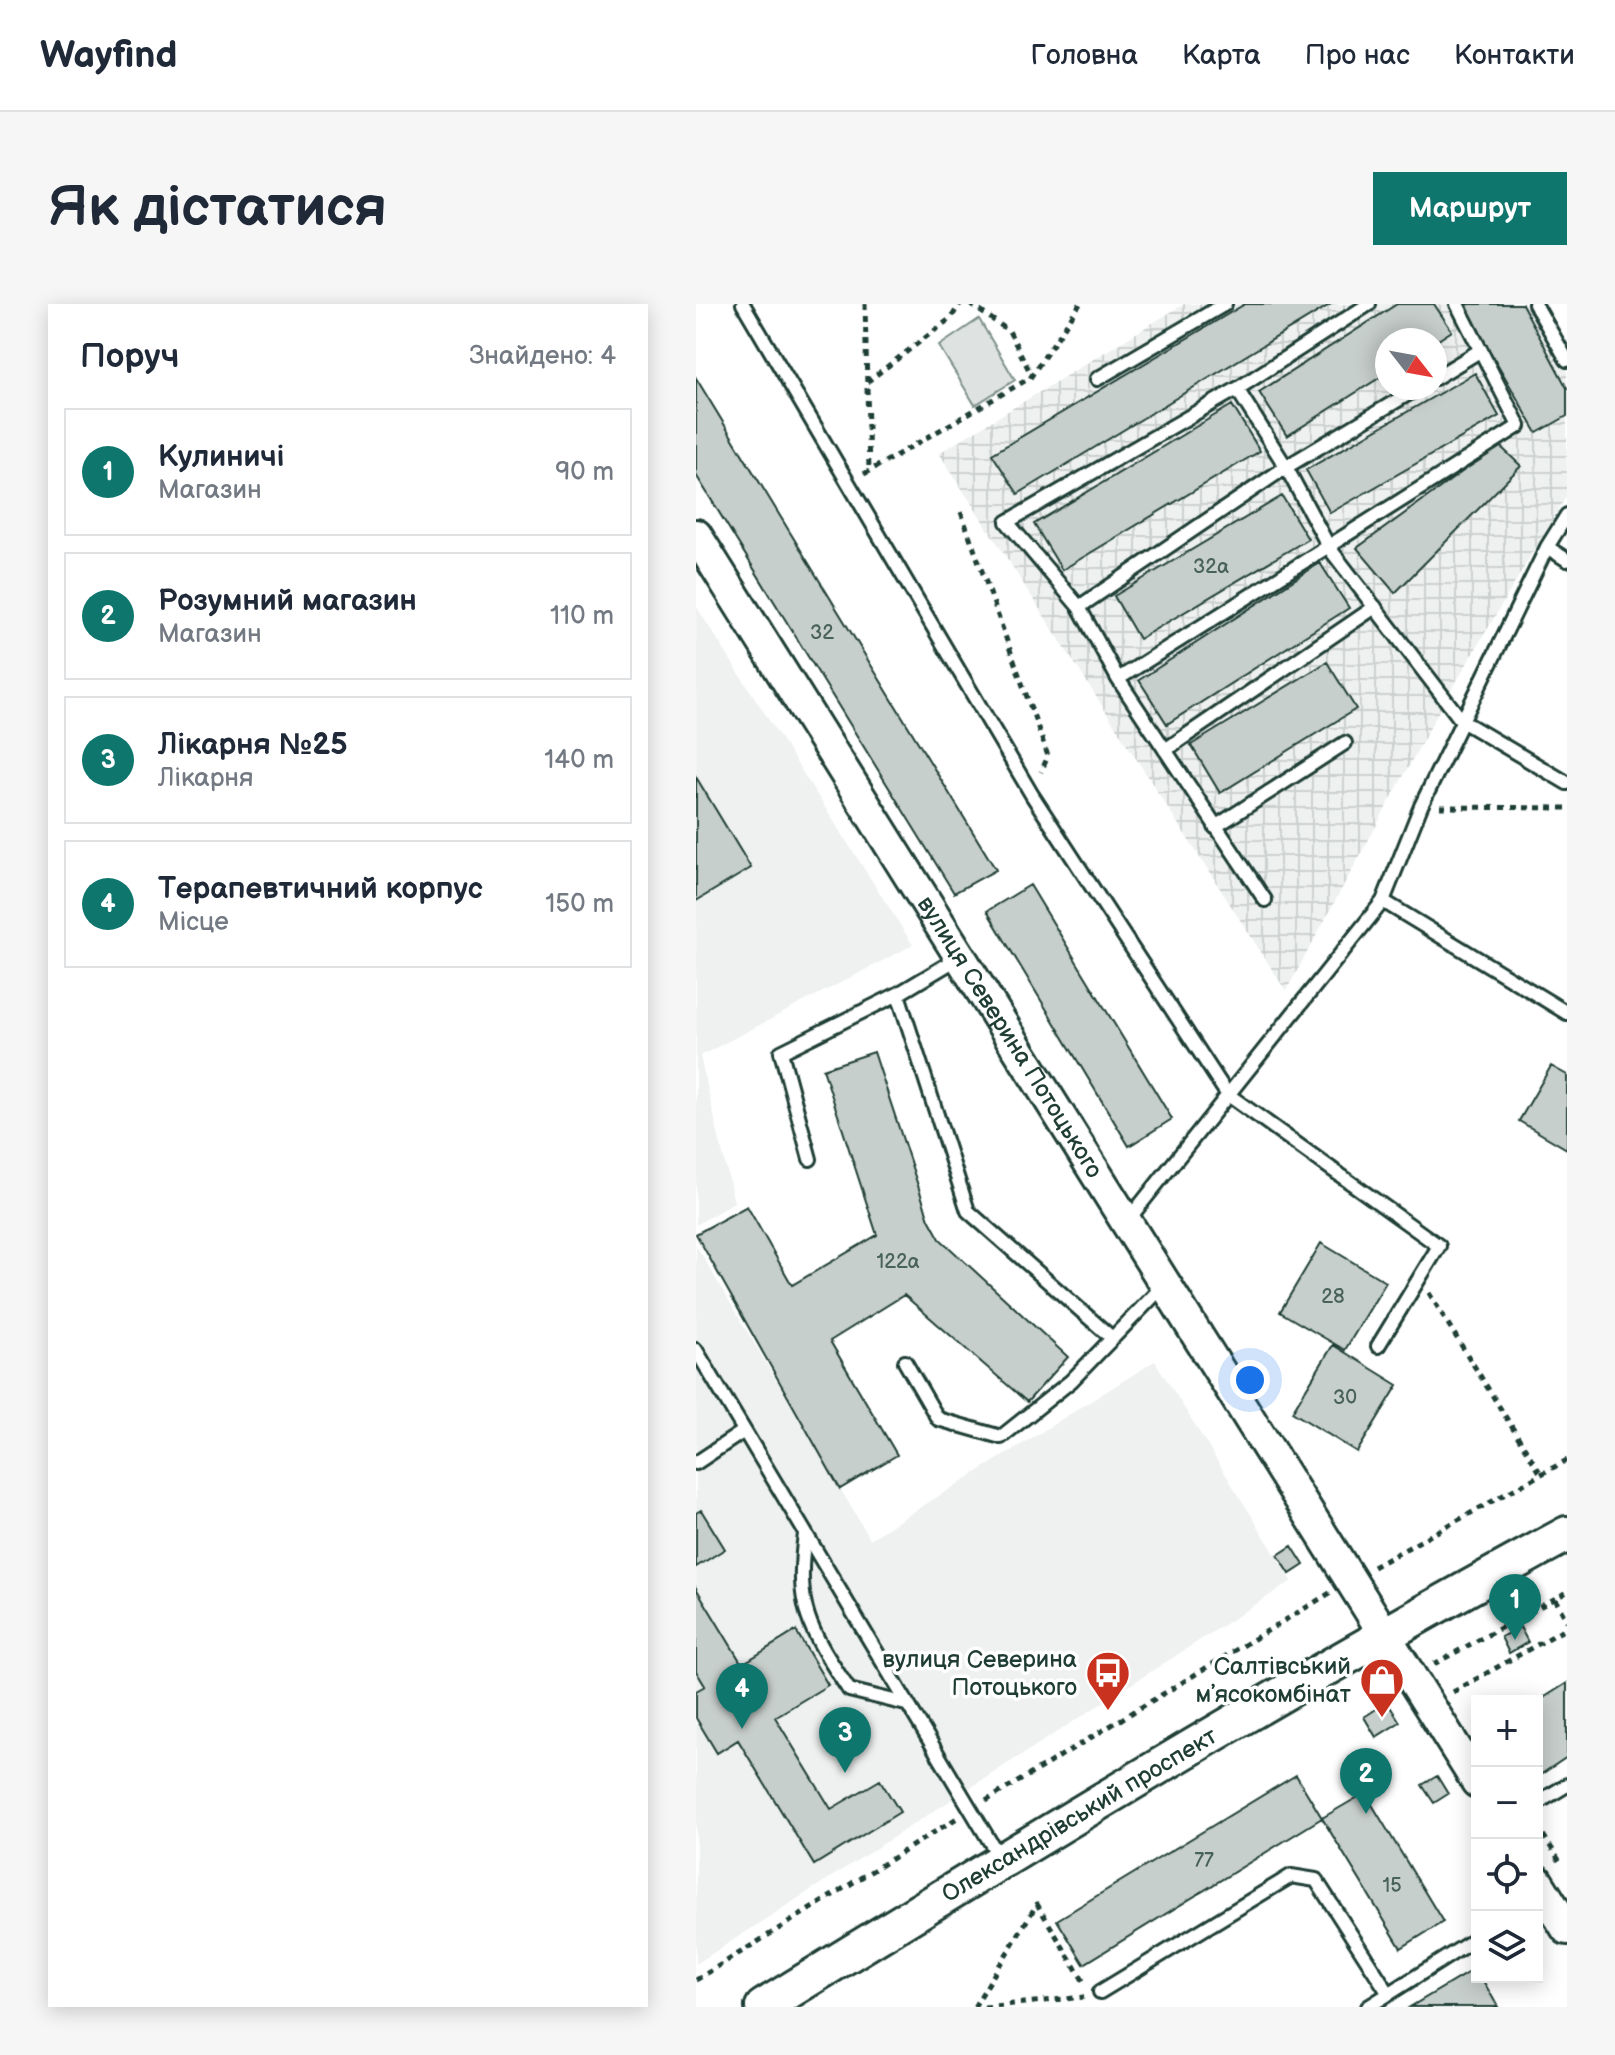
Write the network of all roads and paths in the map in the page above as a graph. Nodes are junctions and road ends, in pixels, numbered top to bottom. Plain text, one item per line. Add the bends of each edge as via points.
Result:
1 (743, 304) edge
2 (865, 304) edge
3 (960, 304) edge
4 (970, 304) edge
5 (1080, 304) edge
6 (1225, 304) edge
7 (1369, 304) edge
8 (1457, 304) edge
9 (1535, 304) edge
10 (1481, 350) junction
11 (1567, 360) edge
12 (1447, 371) edge
13 (1032, 376) junction
14 (1097, 379) dead end
15 (867, 382) junction
16 (1237, 389) junction
17 (1398, 400) edge
18 (1286, 467) junction
19 (869, 471) junction
20 (849, 482) junction
21 (961, 512) dead end
22 (1567, 515) edge
23 (696, 535) edge
24 (1547, 547) junction
25 (1330, 549) junction
26 (1567, 560) edge
27 (1079, 607) junction
28 (1375, 607) junction
29 (1118, 679) junction
30 (1462, 721) junction
31 (1345, 743) dead end
32 (1165, 750) junction
33 (1567, 783) edge
34 (1032, 795) junction
35 (1421, 806) junction
36 (1567, 808) edge
37 (1215, 827) junction
38 (1265, 900) dead end
39 (1383, 901) junction
40 (960, 957) junction
41 (898, 994) junction
42 (1567, 1013) edge
43 (1227, 1094) junction
44 (810, 1159) dead end
45 (1126, 1222) junction
46 (1420, 1279) junction
47 (1165, 1284) junction
48 (1112, 1338) junction
49 (1378, 1346) dead end
50 (696, 1350) edge
51 (905, 1362) dead end
52 (744, 1431) junction
53 (1567, 1460) edge
54 (696, 1463) edge
55 (1541, 1474) junction
56 (805, 1534) junction
57 (1567, 1534) edge
58 (1351, 1581) junction
59 (1567, 1592) edge
60 (1555, 1599) junction
61 (1567, 1621) edge
62 (1567, 1628) edge
63 (1383, 1633) junction
64 (1434, 1664) dead end
65 (1453, 1692) dead end
66 (906, 1704) junction
67 (1471, 1772) edge
68 (1567, 1785) edge
69 (1543, 1799) edge
70 (970, 1810) junction
71 (1543, 1834) edge
72 (1001, 1860) junction
73 (1567, 1872) edge
74 (1543, 1896) edge
75 (1567, 1929) edge
76 (1471, 1942) edge
77 (696, 1980) edge
78 (1095, 1994) junction
79 (1389, 1994) junction
80 (763, 2007) edge
81 (974, 2007) edge
82 (984, 2007) edge
83 (1368, 2007) edge

1 - 20 lane
2 - 15 path
3 - 15 path via 951,318
4 - 13 path via 1009,331
5 - 13 path
6 - 14 lane
7 - 16 lane
8 - 10 lane
9 - 11 lane
10 - 12 lane
10 - 25 lane via 1519,426
13 - 19 path
15 - 19 path
16 - 18 lane
16 - 27 lane via 1007,522
17 - 18 lane
18 - 25 lane
18 - 27 lane
19 - 20 path
20 - 34 lane
21 - 34 path via 1048,756
22 - 24 lane
23 - 40 street, вулиця Северина Потоцького
24 - 26 lane
24 - 30 lane
25 - 28 lane
25 - 29 lane
27 - 29 lane
28 - 30 lane
28 - 32 lane
29 - 32 lane
30 - 33 lane
30 - 35 lane
31 - 37 lane
32 - 37 lane
34 - 43 lane
35 - 36 path
35 - 39 lane
37 - 38 lane
39 - 42 lane
39 - 43 lane
40 - 41 lane
40 - 45 street, вулиця Северина Потоцького
41 - 44 lane via 781,1052
41 - 48 lane via 968,1211
43 - 45 lane
43 - 46 lane via 1439,1246
45 - 47 street, вулиця Северина Потоцького
46 - 49 lane
46 - 55 path
47 - 48 lane
47 - 58 street, вулиця Северина Потоцького
48 - 51 lane via 1071,1381 1001,1437 938,1419
50 - 52 lane
52 - 54 lane
52 - 56 lane
53 - 55 path
55 - 58 path
56 - 66 lane
56 - 66 lane via 801,1599 812,1631 849,1690
57 - 63 main road, Олександрівський проспект
58 - 63 street, вулиця Северина Потоцького
58 - 70 path
59 - 60 path
60 - 61 path
60 - 64 path
62 - 65 path
63 - 67 street, вулиця Северина Потоцького
63 - 72 main road, Олександрівський проспект
66 - 70 lane
68 - 69 lane
70 - 72 lane
70 - 77 path
71 - 73 path
72 - 80 main road, Олександрівський проспект
74 - 75 street
76 - 79 lane
78 - 79 lane via 1291,1876 1316,1880
78 - 81 path via 1037,1904
78 - 82 path
79 - 83 lane

